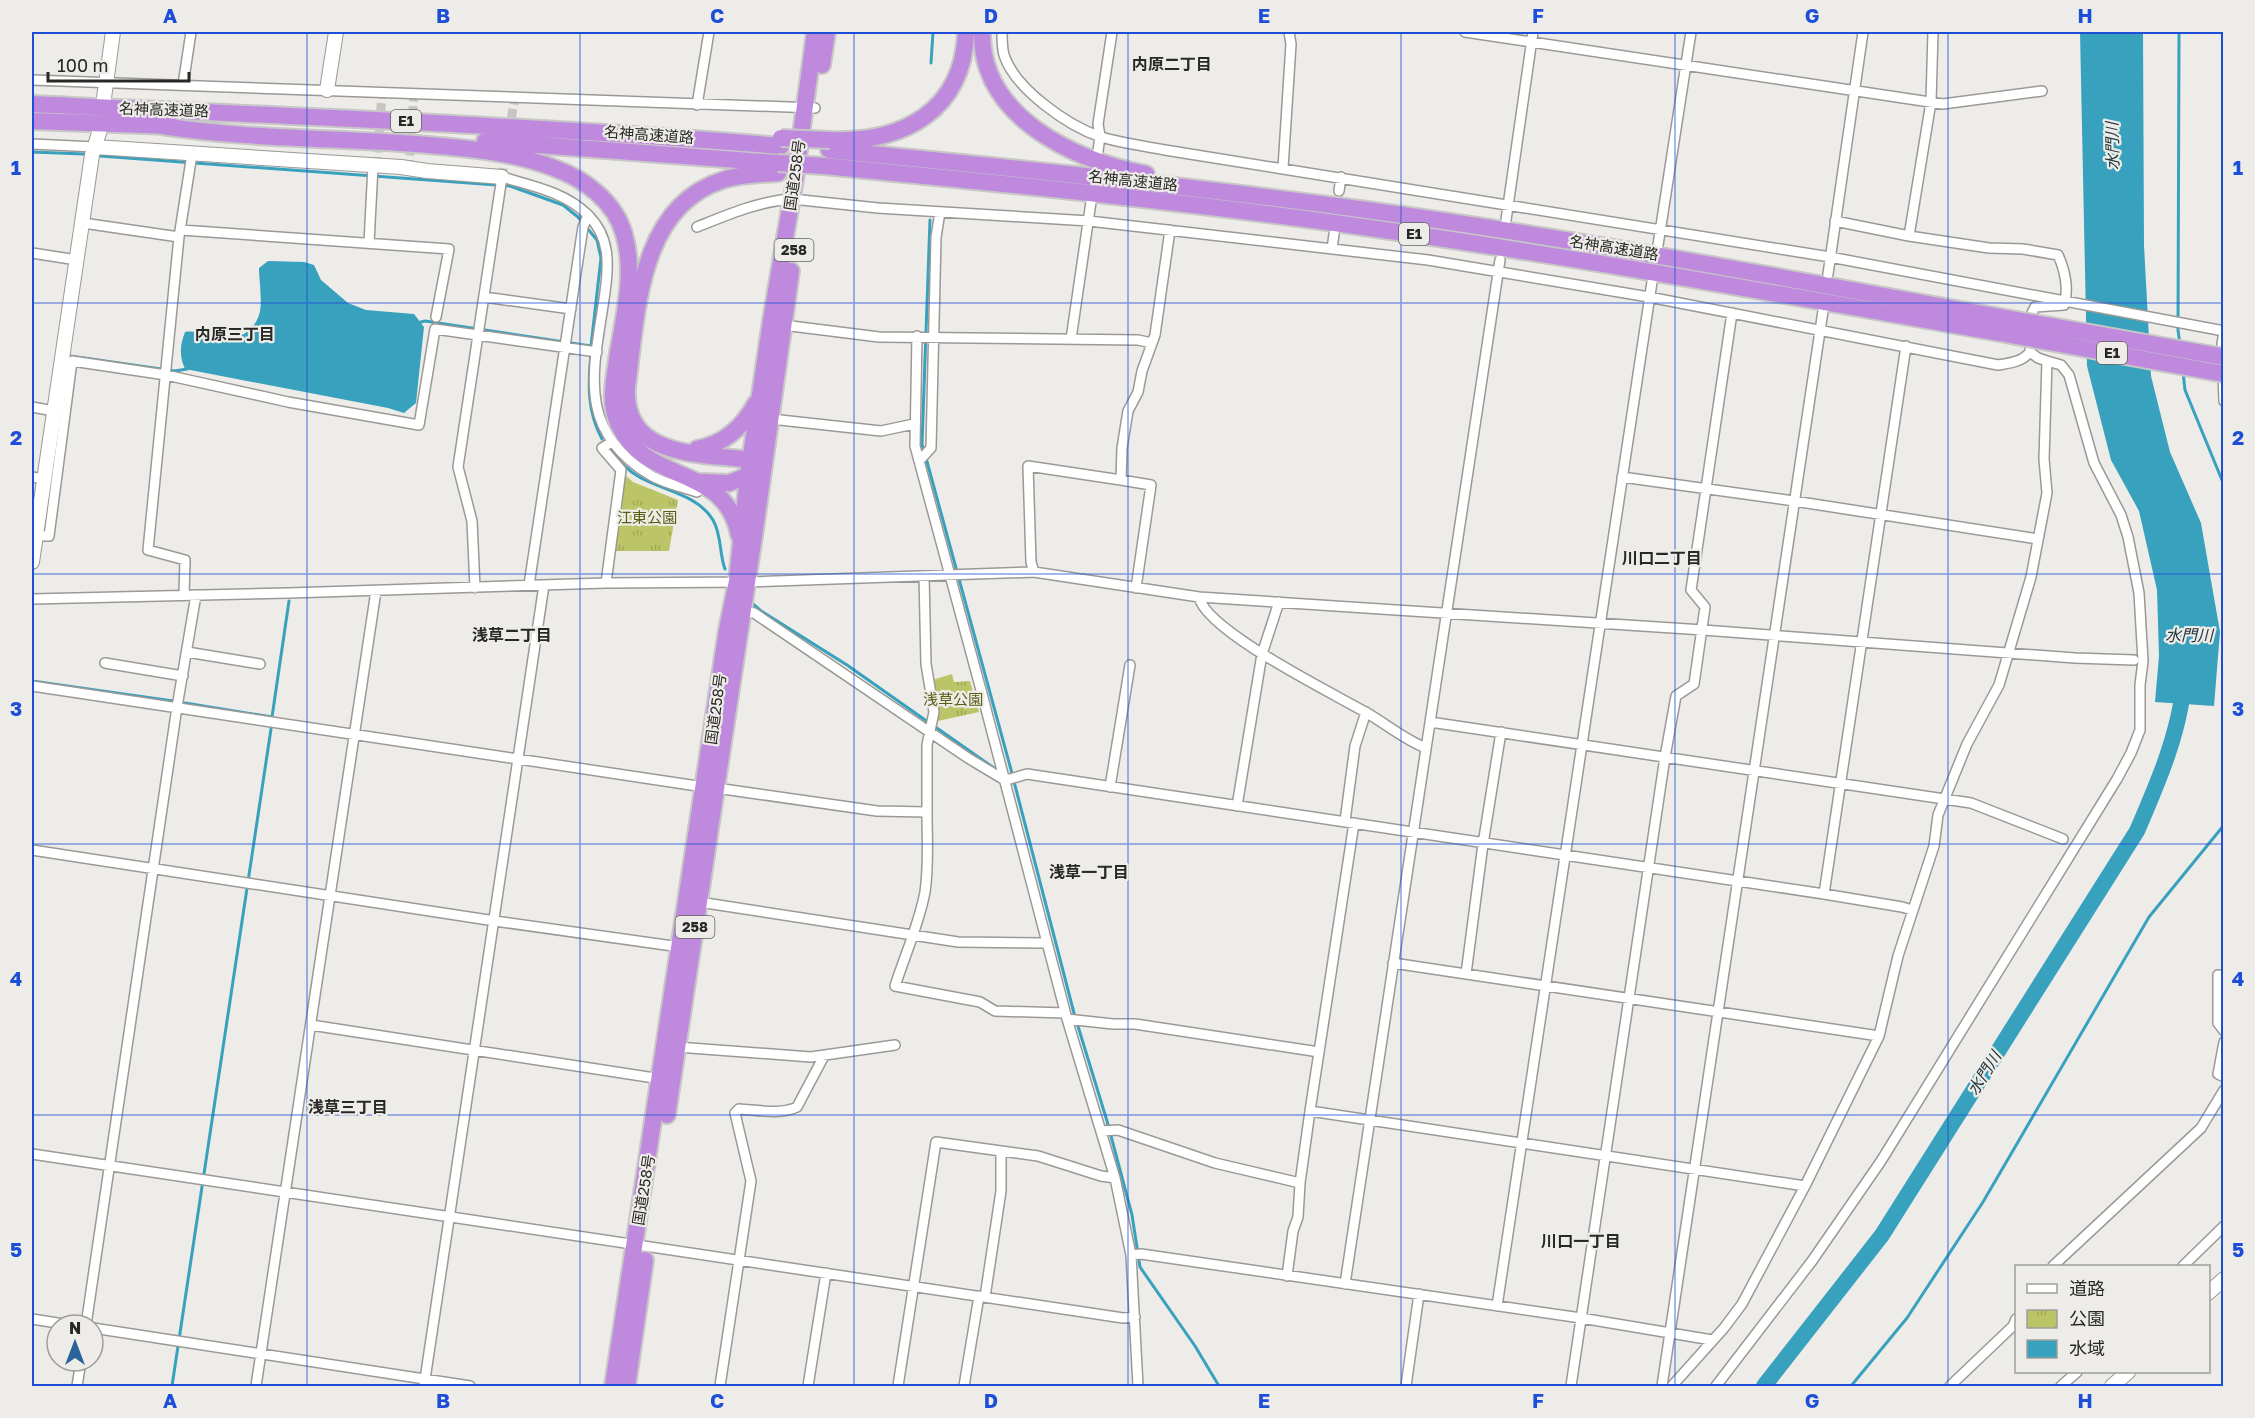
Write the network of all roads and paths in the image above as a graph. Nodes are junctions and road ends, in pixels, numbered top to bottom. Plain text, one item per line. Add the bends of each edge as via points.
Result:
1 (113, 32) edge
2 (191, 32) edge
3 (336, 32) edge
4 (709, 32) edge
5 (815, 32) edge
6 (827, 32) edge
7 (966, 32) edge
8 (982, 32) edge
9 (1002, 32) edge
10 (1112, 32) edge
11 (1289, 32) edge
12 (1465, 32) edge
13 (1533, 32) edge
14 (1691, 32) edge
15 (1863, 32) edge
16 (1933, 32) edge
17 (1532, 42) junction
18 (1686, 64) junction
19 (32, 80) edge
20 (105, 84) junction
21 (183, 85) junction
22 (1854, 89) junction
23 (327, 90) junction
24 (2042, 91) dead end
25 (104, 98) dead end
26 (1931, 102) junction
27 (32, 104) edge
28 (697, 105) junction
29 (810, 108) junction
30 (32, 121) edge
31 (162, 126) junction
32 (99, 133) dead end
33 (1100, 136) junction
34 (32, 144) edge
35 (95, 147) junction
36 (1098, 151) dead end
37 (779, 155) junction
38 (827, 158) junction
39 (192, 160) junction
40 (1283, 168) junction
41 (373, 172) junction
42 (1341, 177) junction
43 (501, 183) junction
44 (1340, 190) dead end
45 (796, 200) junction
46 (1091, 202) dead end
47 (1508, 205) junction
48 (940, 212) junction
49 (1506, 220) dead end
50 (586, 221) junction
51 (1089, 221) junction
52 (1835, 221) junction
53 (83, 223) junction
54 (697, 227) dead end
55 (1482, 227) junction
56 (1660, 229) junction
57 (1170, 230) junction
58 (180, 233) junction
59 (1334, 234) dead end
60 (1909, 236) junction
61 (369, 243) junction
62 (1658, 245) dead end
63 (1332, 249) junction
64 (32, 253) edge
65 (1830, 256) junction
66 (77, 260) junction
67 (1500, 260) dead end
68 (1498, 273) junction
69 (1828, 274) dead end
70 (1652, 282) dead end
71 (484, 297) junction
72 (1649, 297) junction
73 (2066, 301) junction
74 (571, 309) junction
75 (1823, 311) dead end
76 (1732, 312) junction
77 (436, 317) dead end
78 (783, 325) junction
79 (2000, 325) junction
80 (1821, 329) junction
81 (478, 331) junction
82 (2223, 331) edge
83 (925, 336) junction
84 (1071, 339) junction
85 (1152, 343) junction
86 (565, 344) junction
87 (1906, 346) junction
88 (593, 351) junction
89 (2030, 352) junction
90 (2223, 357) edge
91 (2047, 361) junction
92 (166, 372) junction
93 (2223, 374) edge
94 (762, 387) junction
95 (2223, 401) edge
96 (32, 407) edge
97 (54, 411) junction
98 (771, 419) junction
99 (914, 424) junction
100 (612, 442) junction
101 (675, 450) junction
102 (923, 457) junction
103 (754, 468) junction
104 (1622, 477) junction
105 (38, 478) edge
106 (1121, 480) junction
107 (695, 486) junction
108 (1707, 489) junction
109 (1794, 501) junction
110 (1881, 514) junction
111 (35, 536) junction
112 (2038, 539) junction
113 (740, 542) junction
114 (32, 562) edge
115 (1034, 572) junction
116 (955, 575) junction
117 (924, 576) junction
118 (742, 582) junction
119 (606, 583) junction
120 (529, 585) junction
121 (544, 585) junction
122 (475, 588) junction
123 (1136, 588) junction
124 (376, 591) junction
125 (184, 595) junction
126 (196, 595) junction
127 (1199, 597) junction
128 (32, 598) edge
129 (1279, 602) junction
130 (743, 610) junction
131 (1448, 613) junction
132 (1600, 623) junction
133 (1703, 630) junction
134 (1773, 636) junction
135 (1862, 642) junction
136 (187, 651) junction
137 (1262, 654) junction
138 (2007, 654) junction
139 (2134, 660) dead end
140 (105, 663) dead end
141 (260, 664) dead end
142 (1130, 665) dead end
143 (183, 676) junction
144 (32, 686) edge
145 (177, 707) junction
146 (1366, 712) junction
147 (1430, 722) junction
148 (932, 726) junction
149 (1502, 732) junction
150 (354, 733) junction
151 (1582, 743) junction
152 (1426, 748) junction
153 (1665, 757) junction
154 (518, 758) junction
155 (1756, 770) junction
156 (1010, 778) junction
157 (1839, 783) junction
158 (710, 787) junction
159 (1110, 787) junction
160 (1944, 799) junction
161 (1237, 806) junction
162 (927, 812) junction
163 (1349, 822) junction
164 (1414, 833) junction
165 (2063, 839) dead end
166 (1483, 843) junction
167 (32, 850) edge
168 (1565, 855) junction
169 (154, 868) junction
170 (1650, 868) junction
171 (1738, 882) junction
172 (1824, 894) junction
173 (330, 895) junction
174 (699, 902) junction
175 (1912, 910) junction
176 (495, 921) junction
177 (913, 934) junction
178 (1046, 943) junction
179 (680, 947) junction
180 (1393, 963) junction
181 (1466, 974) junction
182 (2223, 976) edge
183 (1546, 986) junction
184 (1630, 999) junction
185 (1718, 1012) junction
186 (1071, 1018) junction
187 (311, 1025) junction
188 (2223, 1031) edge
189 (1879, 1036) junction
190 (2223, 1042) edge
191 (895, 1045) dead end
192 (678, 1047) junction
193 (474, 1049) junction
194 (1318, 1052) junction
195 (824, 1056) junction
196 (2223, 1077) edge
197 (661, 1079) junction
198 (2223, 1090) edge
199 (1310, 1111) junction
200 (1370, 1121) junction
201 (1106, 1130) junction
202 (1522, 1144) junction
203 (1001, 1151) junction
204 (32, 1154) edge
205 (1605, 1156) junction
206 (109, 1166) junction
207 (1695, 1169) junction
208 (1115, 1178) junction
209 (1300, 1184) junction
210 (1805, 1186) junction
211 (284, 1192) junction
212 (450, 1216) junction
213 (2223, 1226) edge
214 (641, 1245) junction
215 (1135, 1255) junction
216 (739, 1259) junction
217 (2055, 1265) edge
218 (2184, 1265) edge
219 (826, 1273) junction
220 (1287, 1276) junction
221 (2223, 1279) edge
222 (1345, 1284) junction
223 (913, 1286) junction
224 (2210, 1291) edge
225 (1419, 1294) junction
226 (982, 1296) junction
227 (1497, 1306) junction
228 (88, 1313) edge
229 (1135, 1317) junction
230 (1581, 1318) junction
231 (2015, 1321) edge
232 (105, 1331) edge
233 (1670, 1333) junction
234 (1712, 1340) junction
235 (260, 1355) junction
236 (2075, 1373) edge
237 (2126, 1373) edge
238 (424, 1383) edge
239 (256, 1386) edge
240 (470, 1386) edge
241 (613, 1386) edge
242 (627, 1386) edge
243 (720, 1386) edge
244 (808, 1386) edge
245 (898, 1386) edge
246 (964, 1386) edge
247 (1138, 1386) edge
248 (1406, 1386) edge
249 (1571, 1386) edge
250 (1662, 1386) edge
251 (1672, 1386) edge
252 (1716, 1386) edge
253 (1950, 1386) edge
254 (2061, 1386) edge
255 (2112, 1386) edge

1 - 20 street
2 - 21 street
3 - 23 street
4 - 28 street
5 - 29 highway, 国道258号 / 258
6 - 29 highway, 国道258号 / 258
7 - 38 highway via 960,69 948,92 929,114 910,127 866,140
8 - 55 highway via 987,65 1001,96 1031,126 1074,151 1147,174
9 - 33 street via 1004,55 1034,98
10 - 33 street via 1098,124
11 - 40 street
12 - 17 street
13 - 17 street
14 - 18 street
15 - 22 street
16 - 26 street
17 - 18 street
17 - 47 street
18 - 22 street
18 - 56 street
19 - 20 street
20 - 21 street
20 - 25 street
21 - 23 street
22 - 26 street
22 - 52 street
23 - 28 street
24 - 26 street via 1943,104
26 - 60 street
27 - 37 highway, 名神高速道路 / E1 via 628,133
28 - 29 street
29 - 45 highway, 国道258号 / 258
30 - 31 highway, 名神高速道路 / E1
31 - 37 highway, 名神高速道路 / E1
31 - 107 highway via 204,133 388,142 498,153 556,168 587,185 608,204 624,231 627,245 628,277 612,398 618,424 646,457
32 - 35 street
33 - 36 street
33 - 40 street
34 - 35 street
35 - 39 street
35 - 53 street
37 - 38 highway
37 - 38 highway, 名神高速道路 / E1
37 - 101 highway via 684,201 665,223 650,256 626,399 638,428 655,443
38 - 55 highway, 名神高速道路 / E1 via 984,165 1244,194
38 - 79 highway, 名神高速道路 / E1 via 929,181 982,182 1229,210 1459,241
39 - 41 street
39 - 58 street
40 - 42 street
41 - 43 street
41 - 61 street
42 - 44 street
42 - 47 street
43 - 50 street via 542,188 567,199
43 - 71 street
45 - 48 street
45 - 54 street via 730,213
45 - 78 highway, 国道258号 / 258
45 - 94 highway, 国道258号 / 258
46 - 51 street
47 - 49 street
47 - 56 street
48 - 51 street
48 - 83 street
50 - 74 street
50 - 88 street via 602,233 609,257
51 - 57 street
51 - 84 street
52 - 60 street
52 - 65 street
53 - 58 street
53 - 66 street
55 - 79 highway, 名神高速道路 / E1 via 1660,255
56 - 62 street
56 - 65 street
57 - 63 street
57 - 85 street
58 - 61 street
58 - 92 street
59 - 63 street
60 - 73 street via 2058,255 2063,265
61 - 77 street via 449,249
63 - 68 street
64 - 66 street
65 - 69 street
65 - 73 street
66 - 97 street
67 - 68 street
68 - 72 street
68 - 131 street
70 - 72 street
71 - 74 street
71 - 81 street
72 - 76 street
72 - 104 street
73 - 82 street
73 - 89 street via 2057,307 2035,307
74 - 86 street
75 - 80 street
76 - 80 street
76 - 108 street
78 - 83 street via 879,337
78 - 98 highway, 国道258号 / 258
79 - 90 highway, 名神高速道路 / E1, bridge
79 - 93 highway, 名神高速道路 / E1, bridge
80 - 87 street
80 - 109 street
81 - 86 street
81 - 92 street via 435,329 419,425 288,402
81 - 122 street via 458,467 472,521
82 - 95 street
83 - 84 street
83 - 99 street
83 - 102 street via 931,448
84 - 85 street
85 - 106 street via 1138,392 1128,411
86 - 88 street
86 - 120 street
87 - 89 street via 1998,365 2015,362
87 - 110 street
88 - 100 street via 594,402
89 - 91 street
91 - 112 street via 2044,459 2048,493
91 - 252 street via 2061,365 2069,375 2094,463 2128,537 2142,631 2140,730 2117,779 1881,1161 1812,1261
92 - 111 street via 72,362 49,536
92 - 125 street via 148,550 185,560
94 - 101 highway via 751,413 725,440 704,448
94 - 103 highway, 国道258号 / 258
96 - 97 street
97 - 105 street
98 - 99 street via 881,431
98 - 103 highway, 国道258号 / 258
99 - 102 street via 915,446
100 - 107 street via 652,477
100 - 119 street via 602,448 621,470
101 - 103 highway
102 - 116 street
103 - 107 highway via 736,482
103 - 113 highway, 国道258号 / 258
103 - 118 highway, 国道258号 / 258
104 - 108 street
104 - 132 street
105 - 111 street
106 - 115 street via 1028,466
106 - 123 street via 1151,485
107 - 113 highway via 716,492 723,499 735,519
108 - 109 street
108 - 133 street via 1691,590 1705,607
109 - 110 street
109 - 134 street
110 - 112 street
110 - 135 street
111 - 114 street
112 - 138 street via 2031,577
113 - 118 highway, 国道258号 / 258
115 - 116 street
115 - 123 street
116 - 117 street
116 - 156 street
117 - 118 street
117 - 148 street
118 - 119 street
118 - 130 highway, 国道258号 / 258
118 - 158 highway, 国道258号 / 258 via 727,630
119 - 121 street
120 - 121 street
120 - 122 street
121 - 154 street
122 - 124 street
123 - 127 street
124 - 126 street
124 - 150 street
125 - 126 street
125 - 128 street
126 - 136 street
127 - 129 street
127 - 137 street via 1213,617
129 - 131 street
129 - 137 street
130 - 148 street via 754,613
130 - 158 highway, 国道258号 / 258
131 - 132 street
131 - 147 street
132 - 133 street
132 - 151 street
133 - 134 street
133 - 153 street via 1694,684 1676,696
134 - 135 street
134 - 155 street
135 - 138 street
135 - 157 street
136 - 141 street
136 - 143 street
137 - 146 street
137 - 161 street
138 - 139 street
138 - 160 street via 1999,685 1967,744
140 - 143 street
142 - 159 street
143 - 145 street
144 - 145 street
145 - 150 street
145 - 169 street
146 - 152 street
146 - 163 street via 1355,746
147 - 149 street
147 - 152 street
148 - 156 street via 968,758
148 - 162 street via 927,745
149 - 151 street
149 - 166 street
150 - 154 street
150 - 173 street
151 - 153 street
151 - 168 street
152 - 164 street
153 - 155 street
153 - 170 street
154 - 158 street
154 - 176 street
155 - 157 street
155 - 171 street
156 - 159 street via 1027,774
156 - 178 street
157 - 160 street
157 - 172 street
158 - 162 street via 877,811
158 - 174 highway, 国道258号 / 258
158 - 179 highway, 国道258号 / 258
159 - 161 street
160 - 165 street via 1971,803
160 - 175 street via 1934,846
161 - 163 street
162 - 177 street via 928,866
163 - 164 street
163 - 194 street
164 - 166 street
164 - 180 street
166 - 168 street
166 - 181 street
167 - 169 street
168 - 170 street
168 - 183 street
169 - 173 street
169 - 206 street
170 - 171 street
170 - 184 street
171 - 172 street
171 - 185 street
172 - 175 street
173 - 176 street
173 - 187 street
174 - 177 street
174 - 192 highway, 国道258号 / 258
175 - 189 street
176 - 179 street
176 - 193 street
177 - 178 street via 958,942
177 - 186 street via 895,986 980,1002 995,1011
178 - 186 street
179 - 197 highway, 国道258号 / 258
180 - 181 street
180 - 200 street
181 - 183 street
182 - 188 street via 2218,975 2218,1023
183 - 184 street
183 - 202 street
184 - 185 street
184 - 205 street
185 - 189 street
185 - 207 street
186 - 194 street
186 - 201 street
187 - 193 street
187 - 211 street
189 - 210 street
190 - 196 street via 2218,1074
191 - 195 street
192 - 195 street
192 - 214 highway, 国道258号 / 258
193 - 197 street
193 - 212 street
194 - 199 street
195 - 216 street via 797,1107 739,1109 735,1113 751,1181
197 - 214 highway, 国道258号 / 258
198 - 217 street via 2201,1128
199 - 200 street
199 - 209 street
200 - 202 street
200 - 222 street
201 - 208 street
201 - 209 street
202 - 205 street
202 - 227 street
203 - 208 street via 1038,1156
203 - 223 street via 936,1142
203 - 226 street via 1001,1191
204 - 206 street
205 - 207 street
205 - 230 street
206 - 211 street
206 - 228 street
207 - 210 street
207 - 233 street
208 - 215 street
209 - 220 street
210 - 234 street via 1742,1304
211 - 212 street
211 - 235 street
212 - 214 street
212 - 238 street
213 - 218 street
214 - 216 street
214 - 241 highway, 国道258号 / 258
214 - 242 highway, 国道258号 / 258
215 - 220 street
215 - 229 street
216 - 219 street
216 - 243 street
219 - 223 street
219 - 244 street
220 - 222 street
221 - 224 street
222 - 225 street
223 - 226 street
223 - 245 street
225 - 227 street
225 - 248 street
226 - 229 street
226 - 246 street
227 - 230 street
229 - 247 street
230 - 233 street
230 - 249 street
231 - 253 street
232 - 235 street
233 - 234 street
233 - 250 street
234 - 251 street
235 - 238 street
235 - 239 street
236 - 254 street
237 - 255 street
238 - 240 street

